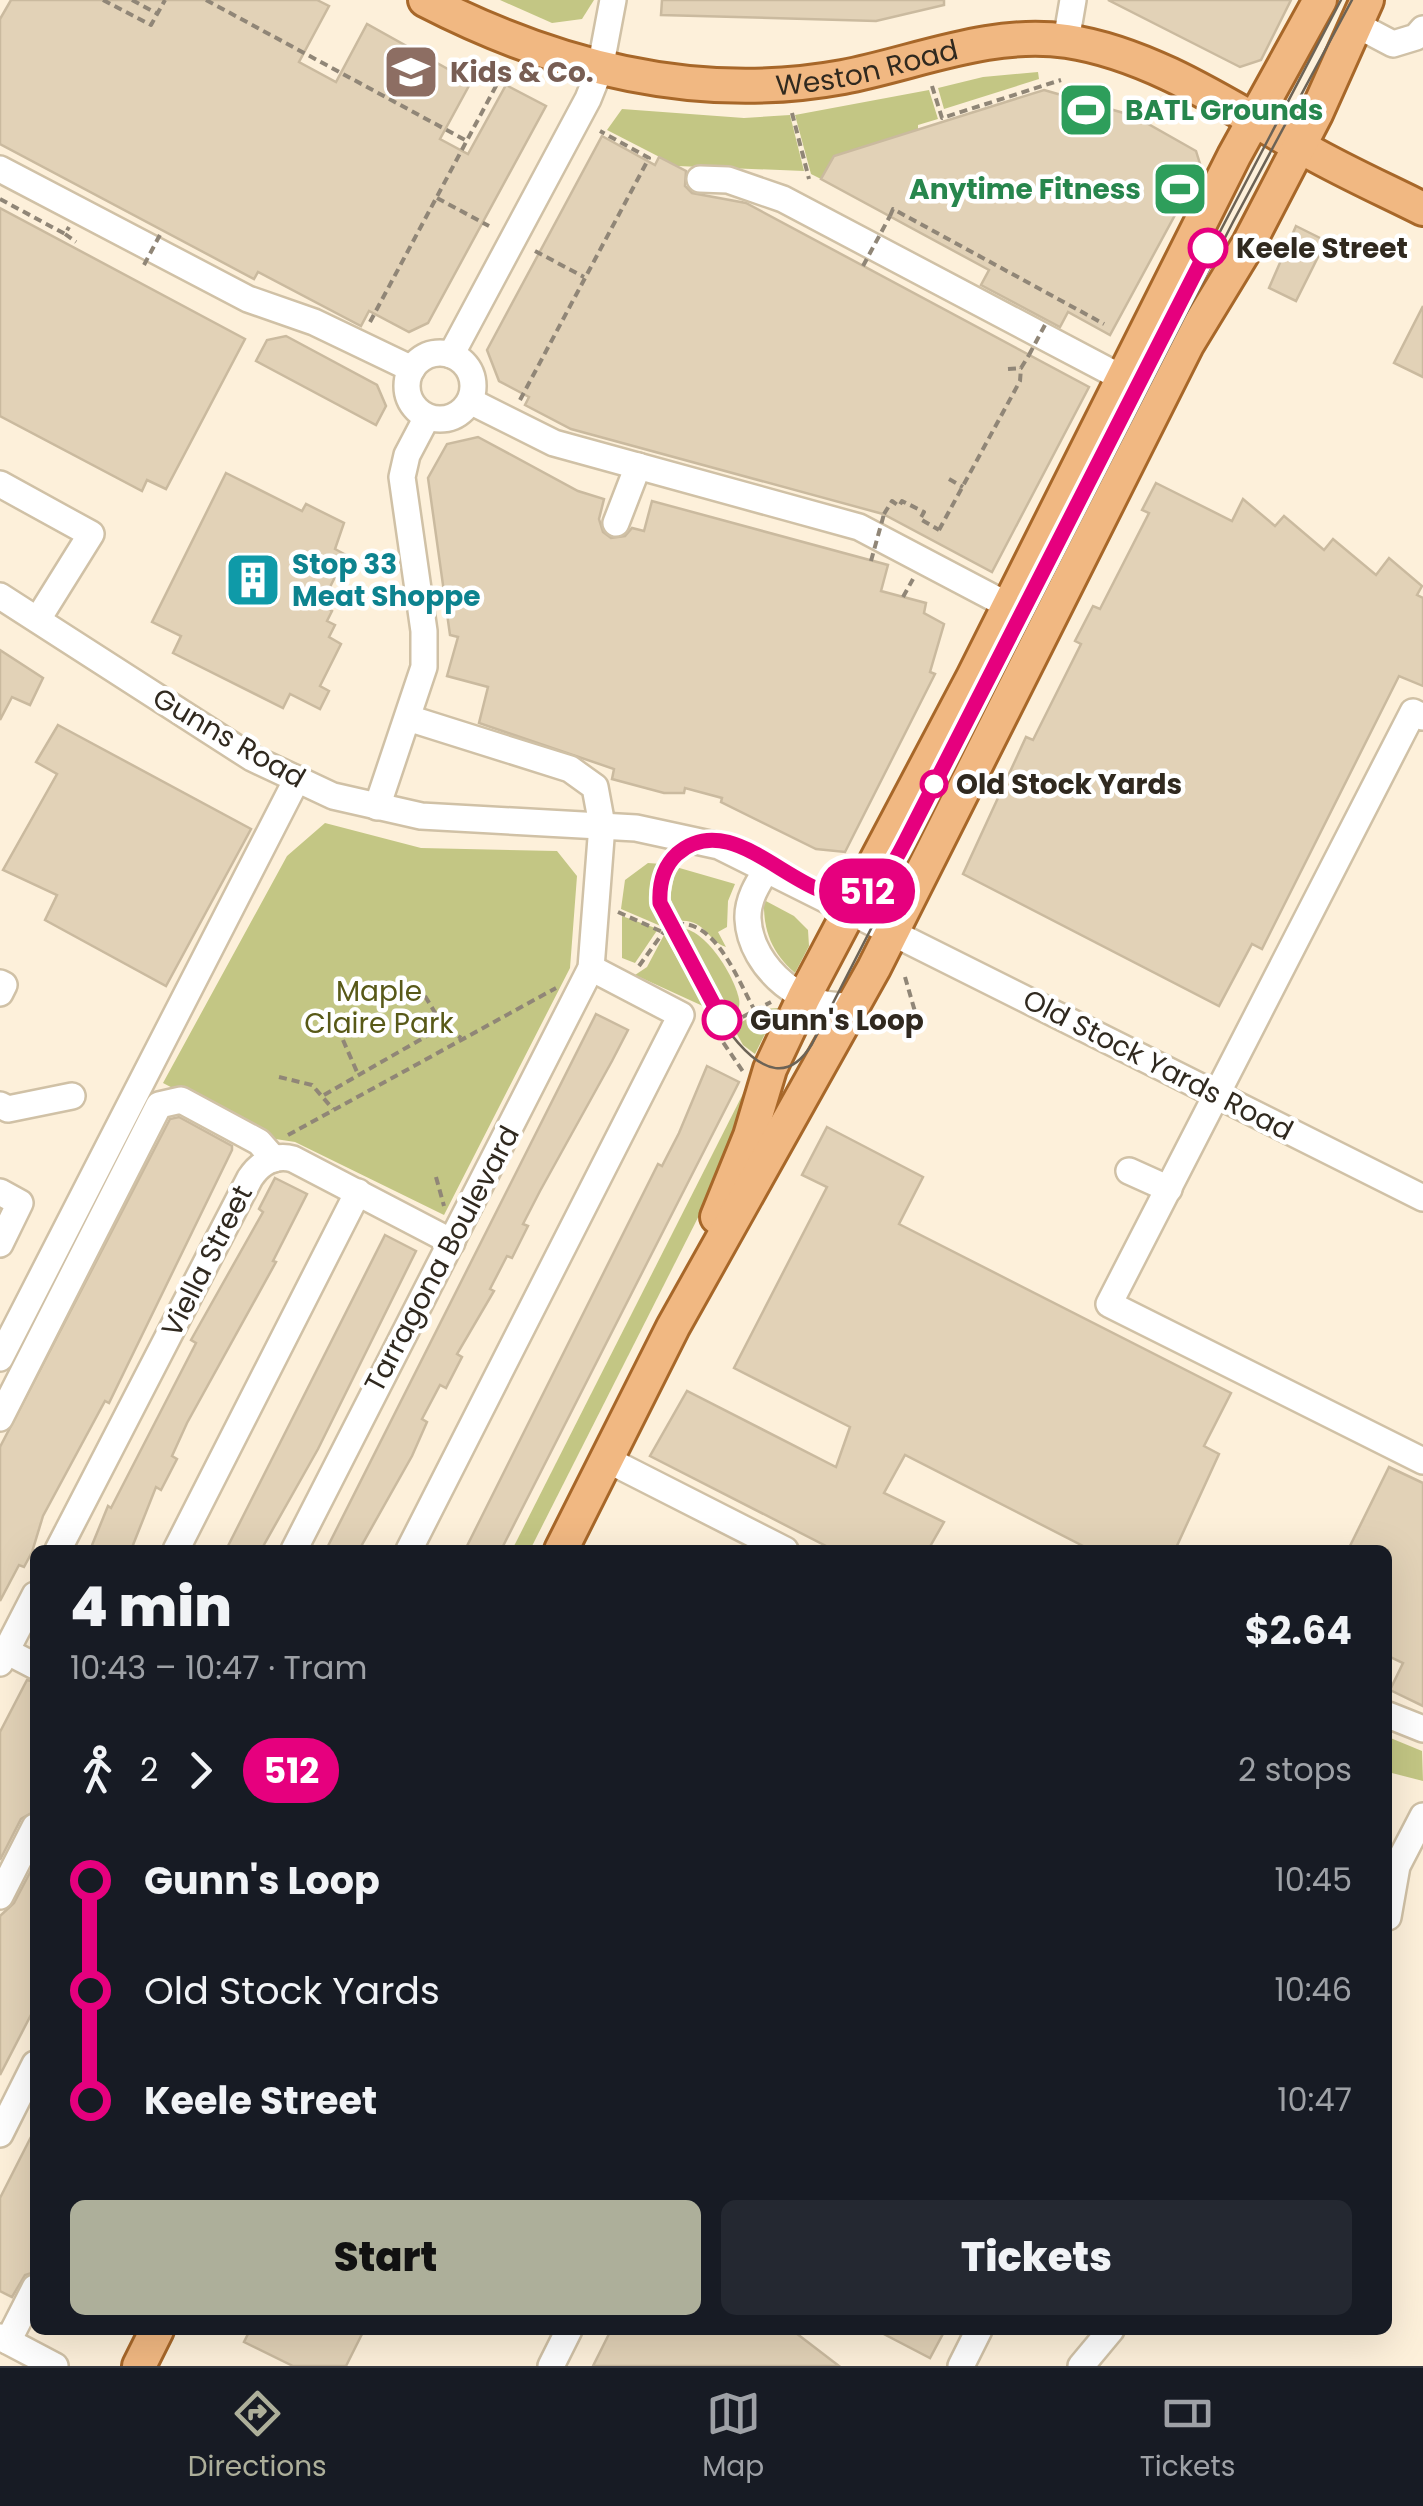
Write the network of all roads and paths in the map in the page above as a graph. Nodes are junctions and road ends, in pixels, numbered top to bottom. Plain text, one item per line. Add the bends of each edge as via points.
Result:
1 (105, 0) edge
2 (132, 0) edge
3 (165, 0) edge
4 (206, 0) edge
5 (425, 0) edge
6 (613, 0) edge
7 (1073, 0) edge
8 (1320, 0) edge
9 (1361, 12) edge
10 (158, 14) junction
11 (1066, 41) junction
12 (1416, 44) edge
13 (600, 69) junction
14 (504, 71) dead end
15 (1062, 80) dead end
16 (932, 86) dead end
17 (792, 113) dead end
18 (1255, 121) junction
19 (600, 131) dead end
20 (467, 141) junction
21 (1299, 146) junction
22 (0, 169) edge
23 (700, 178) dead end
24 (809, 180) dead end
25 (437, 198) junction
26 (0, 199) edge
27 (1423, 209) edge
28 (65, 223) dead end
29 (489, 226) dead end
30 (162, 232) dead end
31 (65, 234) junction
32 (76, 242) dead end
33 (535, 251) dead end
34 (144, 266) dead end
35 (863, 266) dead end
36 (585, 278) junction
37 (370, 322) dead end
38 (1046, 324) dead end
39 (1104, 324) dead end
40 (451, 355) junction
41 (1021, 368) junction
42 (412, 369) junction
43 (1008, 369) dead end
44 (1124, 379) junction
45 (470, 401) junction
46 (518, 403) dead end
47 (427, 417) junction
48 (638, 466) junction
49 (948, 479) dead end
50 (0, 484) edge
51 (963, 486) junction
52 (616, 524) dead end
53 (872, 560) dead end
54 (918, 569) dead end
55 (0, 596) edge
56 (903, 597) dead end
57 (1009, 606) junction
58 (38, 619) junction
59 (1423, 717) edge
60 (408, 718) junction
61 (297, 779) junction
62 (377, 807) junction
63 (602, 825) junction
64 (768, 867) junction
65 (850, 910) junction
66 (618, 912) dead end
67 (676, 924) dead end
68 (893, 931) junction
69 (591, 968) junction
70 (636, 968) dead end
71 (906, 978) dead end
72 (0, 983) edge
73 (564, 990) dead end
74 (0, 994) edge
75 (425, 996) dead end
76 (794, 1001) junction
77 (854, 1004) junction
78 (754, 1009) junction
79 (716, 1022) dead end
80 (731, 1024) dead end
81 (444, 1026) junction
82 (920, 1029) dead end
83 (462, 1039) junction
84 (343, 1040) dead end
85 (358, 1074) junction
86 (279, 1077) dead end
87 (750, 1078) dead end
88 (324, 1095) junction
89 (72, 1096) dead end
90 (1218, 1096) junction
91 (0, 1105) edge
92 (333, 1109) junction
93 (281, 1151) junction
94 (1129, 1171) dead end
95 (436, 1176) dead end
96 (1169, 1189) junction
97 (0, 1192) edge
98 (358, 1192) junction
99 (1423, 1198) edge
100 (450, 1230) junction
101 (0, 1244) edge
102 (673, 1327) junction
103 (0, 1358) edge
104 (0, 1418) edge
105 (606, 1459) junction
106 (1423, 1460) edge
107 (61, 1545) edge
108 (179, 1545) edge
109 (296, 1545) edge
110 (412, 1545) edge
111 (563, 1545) edge
112 (772, 1545) edge
113 (30, 1605) edge
114 (3, 1657) edge
115 (30, 1665) edge
116 (1392, 1717) edge
117 (1423, 1729) edge
118 (1423, 1816) edge
119 (30, 1837) edge
120 (1392, 1894) edge
121 (0, 1896) edge
122 (30, 2074) edge
123 (0, 2134) edge
124 (30, 2296) edge
125 (154, 2335) edge
126 (566, 2335) edge
127 (977, 2335) edge
128 (1107, 2335) edge
129 (4, 2339) edge
130 (55, 2366) edge
131 (139, 2366) edge
132 (551, 2366) edge
133 (962, 2366) edge
134 (1081, 2366) edge

1 - 10 path via 152,25
2 - 10 path
3 - 10 path
4 - 20 path
5 - 13 main road, Weston Road via 508,40
6 - 13 street
7 - 11 street
8 - 18 main road
9 - 12 street via 1385,41
9 - 21 main road
11 - 13 main road, Weston Road via 976,45 772,86 705,86
11 - 18 main road, Weston Road via 1156,70
13 - 40 street
14 - 20 path
15 - 16 path via 942,118
17 - 24 path
18 - 21 main road, Weston Road
18 - 44 main road
19 - 36 path via 649,158
20 - 25 path
21 - 27 main road
21 - 68 main road via 1178,362
22 - 42 street
23 - 44 street via 783,199
25 - 29 path
25 - 37 path
26 - 31 path
28 - 31 path
30 - 34 path, bridge
31 - 32 path
33 - 36 path
35 - 39 path, bridge via 893,210
36 - 46 path
38 - 41 path, bridge
40 - 42 street via 426,357
40 - 45 street via 468,368
41 - 43 path, bridge
41 - 51 path, bridge
42 - 47 street via 408,395
44 - 57 main road
45 - 47 street via 458,414
45 - 48 street via 554,443
47 - 60 street via 402,477 425,648
48 - 52 street
48 - 57 street via 859,527
49 - 51 path, bridge
50 - 58 street via 91,534
51 - 53 path, bridge via 939,530 920,520 924,512 892,501
54 - 56 path
55 - 58 street, Gunns Road
57 - 65 main road
58 - 61 street, Gunns Road via 252,758
59 - 90 street via 1413,712
60 - 62 street
60 - 63 street via 546,756 588,778
61 - 62 street, Gunns Road
61 - 103 street
62 - 63 street, Gunns Road via 420,816
63 - 64 street, Gunns Road via 718,846
63 - 69 street
64 - 65 street, Gunns Road
64 - 76 street via 754,890 750,928
65 - 68 street, Gunns Road
65 - 76 main road
66 - 70 path via 666,932
67 - 78 path via 707,934
68 - 77 main road
68 - 90 street, Old Stock Yards Road
69 - 100 street, Tarragona Boulevard
69 - 110 street via 681,1015
71 - 82 path
72 - 74 street
73 - 83 path
75 - 81 path
76 - 77 street via 830,1008
76 - 78 path
76 - 102 main road via 750,1136
77 - 102 main road
78 - 80 path
79 - 87 path via 730,1058
81 - 83 path
81 - 85 path
83 - 92 path
84 - 85 path
85 - 88 path
86 - 88 path via 303,1081
88 - 92 path
89 - 91 street
90 - 96 street
90 - 99 street, Old Stock Yards Road
92 - 93 path via 288,1135
93 - 98 street, Viella Street
93 - 104 street via 180,1100 160,1105
93 - 107 street, Viella Street via 250,1178
94 - 96 street
95 - 100 path
96 - 106 street via 1108,1304
97 - 101 street via 20,1203
98 - 100 street, Viella Street
98 - 108 street
100 - 109 street, Tarragona Boulevard
102 - 105 main road
105 - 111 main road
105 - 112 street
113 - 114 street
114 - 115 street
116 - 117 street
118 - 120 street via 1397,1866
119 - 121 street
122 - 123 street
124 - 129 street
125 - 131 main road
126 - 132 street
127 - 133 street
128 - 134 street
129 - 130 street

